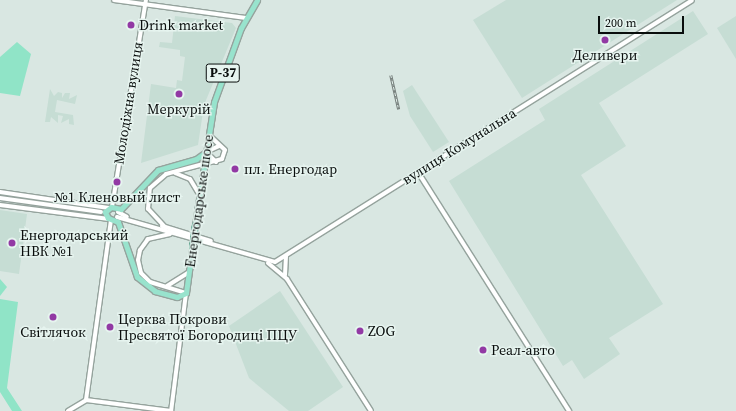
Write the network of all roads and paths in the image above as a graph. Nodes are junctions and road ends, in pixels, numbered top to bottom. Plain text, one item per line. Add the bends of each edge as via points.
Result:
1 (114, 0) edge
2 (257, 0) edge
3 (692, 0) edge
4 (146, 2) edge
5 (246, 18) junction
6 (209, 133) junction
7 (220, 146) junction
8 (206, 152) junction
9 (194, 160) junction
10 (216, 162) junction
11 (204, 165) junction
12 (194, 167) junction
13 (418, 172) junction
14 (170, 173) junction
15 (0, 192) edge
16 (199, 196) junction
17 (0, 198) edge
18 (0, 205) edge
19 (101, 212) dead end
20 (150, 213) junction
21 (114, 214) junction
22 (142, 222) junction
23 (164, 227) junction
24 (182, 236) junction
25 (222, 246) junction
26 (286, 255) junction
27 (262, 261) junction
28 (189, 271) junction
29 (288, 279) junction
30 (161, 287) junction
31 (175, 289) junction
32 (186, 293) junction
33 (175, 296) junction
34 (184, 306) junction
35 (86, 400) junction
36 (68, 411) edge
37 (171, 411) edge
38 (371, 411) edge
39 (569, 411) edge

1 - 4 street
2 - 5 main road, Енергодарське шосе / Р-37
3 - 13 street, вулиця Комунальна
4 - 5 street
4 - 21 street, Молодіжна вулиця
5 - 6 main road, Енергодарське шосе / Р-37 via 219,86
6 - 7 street
6 - 8 main road, Енергодарське шосе / Р-37
7 - 8 street
7 - 10 street via 225,156
8 - 9 main road
8 - 10 street
8 - 11 main road, Енергодарське шосе / Р-37
9 - 12 street
9 - 21 main road via 158,170
10 - 11 street
11 - 12 street
11 - 16 main road, Енергодарське шосе / Р-37
12 - 14 street
13 - 26 street, вулиця Комунальна
13 - 39 street
14 - 16 street via 190,179
14 - 20 street via 157,179 150,188 146,200
15 - 21 street
16 - 28 main road, Енергодарське шосе / Р-37, bridge
17 - 19 street
18 - 21 street
20 - 22 street
20 - 23 street
21 - 22 street
21 - 33 main road via 137,277 151,289
21 - 35 street, Молодіжна вулиця
22 - 23 street
22 - 24 street
23 - 25 street
24 - 25 street
24 - 30 street via 156,234 140,250 141,273 150,282
25 - 27 street, вулиця Комунальна
26 - 27 street, вулиця Комунальна via 272,263
26 - 29 street via 283,267
27 - 29 street
28 - 30 street via 179,282
28 - 32 main road, Енергодарське шосе / Р-37
29 - 38 street
30 - 31 street
31 - 32 street
31 - 33 street
32 - 33 main road
32 - 34 street, Енергодарське шосе
33 - 34 street
34 - 37 street, Енергодарське шосе
35 - 36 street
35 - 37 street

